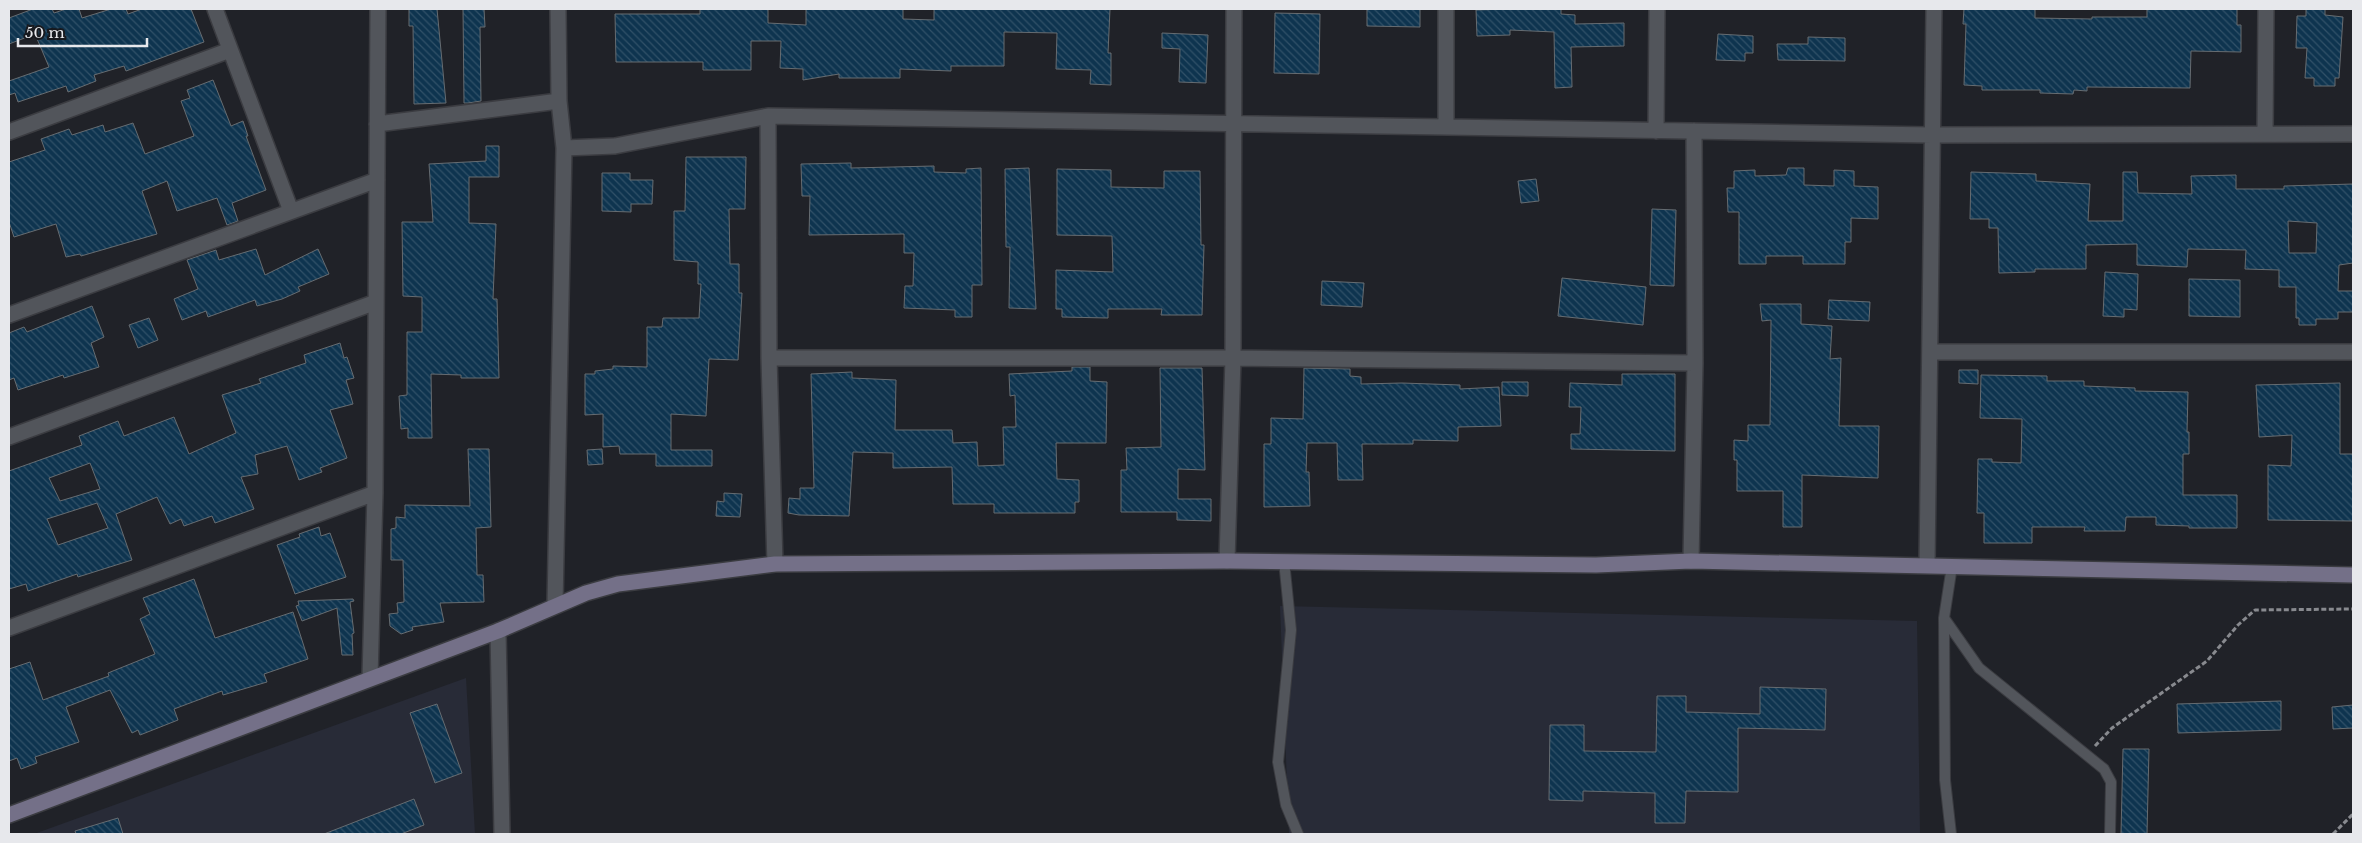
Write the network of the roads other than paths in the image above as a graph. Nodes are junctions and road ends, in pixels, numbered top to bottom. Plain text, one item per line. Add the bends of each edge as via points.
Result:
1 (215, 9) edge
2 (378, 9) edge
3 (558, 9) edge
4 (1234, 9) edge
5 (1446, 9) edge
6 (1657, 9) edge
7 (1934, 9) edge
8 (2266, 9) edge
9 (230, 50) junction
10 (559, 101) junction
11 (768, 116) junction
12 (1232, 122) junction
13 (377, 124) junction
14 (1446, 126) junction
15 (1656, 131) junction
16 (1694, 131) junction
17 (9, 132) edge
18 (2265, 134) junction
19 (2353, 134) edge
20 (1932, 135) junction
21 (564, 148) junction
22 (377, 180) junction
23 (291, 211) junction
24 (376, 302) junction
25 (9, 315) edge
26 (1930, 352) junction
27 (2353, 352) edge
28 (769, 358) junction
29 (1233, 358) junction
30 (1695, 363) junction
31 (9, 437) edge
32 (375, 493) junction
33 (1227, 561) junction
34 (1284, 561) junction
35 (1691, 561) junction
36 (775, 564) junction
37 (1927, 566) junction
38 (1952, 566) junction
39 (2353, 575) edge
40 (555, 605) junction
41 (1944, 618) junction
42 (9, 628) edge
43 (498, 631) junction
44 (370, 678) junction
45 (9, 815) edge
46 (502, 834) edge
47 (1298, 834) edge
48 (1951, 834) edge
49 (2110, 834) edge

1 - 9 street
2 - 13 street
3 - 10 street
4 - 12 street
5 - 14 street
6 - 15 street
7 - 20 street
8 - 18 street
9 - 17 street
9 - 23 street
10 - 13 street
10 - 21 street
11 - 12 street
11 - 21 street via 615,146
11 - 28 street
12 - 14 street
12 - 29 street
13 - 22 street
14 - 15 street
15 - 16 street
16 - 20 street
16 - 30 street
18 - 19 street
18 - 20 street
20 - 26 street
21 - 40 street
22 - 23 street
22 - 24 street
23 - 25 street
24 - 31 street
24 - 32 street
26 - 27 street
26 - 37 street
28 - 29 street
28 - 36 street
29 - 30 street
29 - 33 street
30 - 35 street
32 - 42 street
32 - 44 street
33 - 34 street
33 - 36 street
34 - 35 street via 1596,565
34 - 47 lane via 1291,630 1278,762 1286,804
35 - 37 street
36 - 40 street via 618,584
37 - 38 street
38 - 39 street
38 - 41 lane
40 - 43 street
41 - 48 lane via 1945,780
41 - 49 lane via 1978,668 2104,769 2110,782
43 - 44 street
43 - 46 street
44 - 45 street

